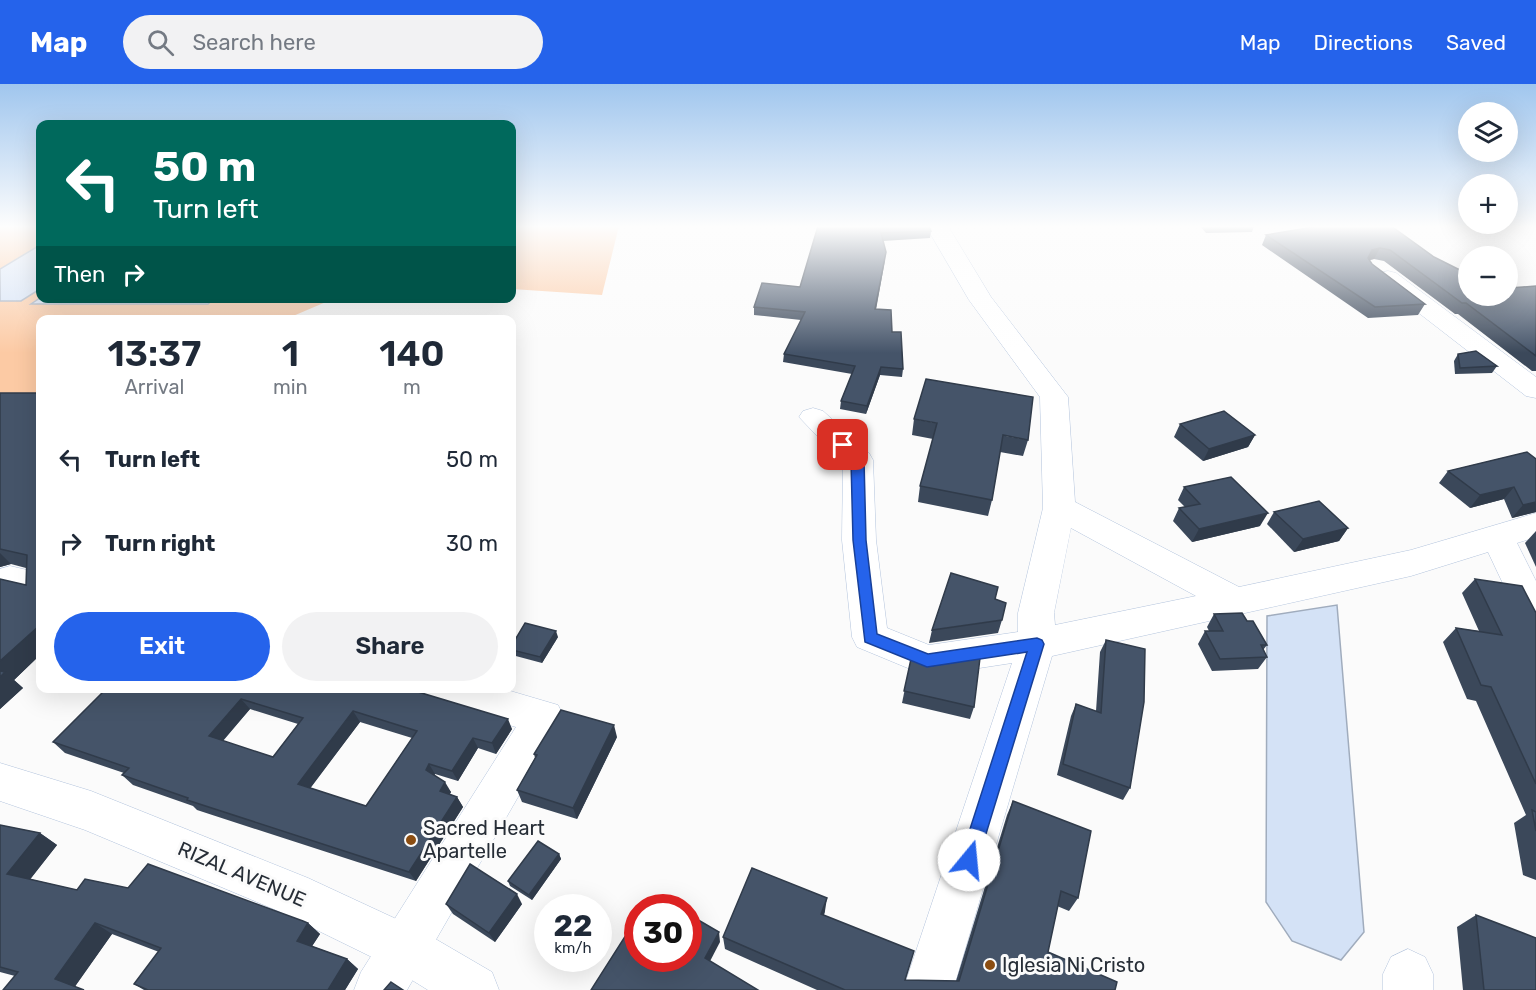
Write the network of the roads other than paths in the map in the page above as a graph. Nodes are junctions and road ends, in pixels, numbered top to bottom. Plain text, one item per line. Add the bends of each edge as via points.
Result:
1 (962, 268) edge
2 (1375, 268) edge
3 (1536, 390) edge
4 (813, 417) dead end
5 (1059, 508) junction
6 (1536, 525) edge
7 (1497, 537) junction
8 (1236, 601) junction
9 (1536, 616) edge
10 (1037, 644) junction
11 (454, 693) edge
12 (0, 782) edge
13 (404, 947) junction
14 (380, 990) edge
15 (474, 990) edge
16 (928, 990) edge

1 - 5 street via 1054,398
2 - 3 street
4 - 10 street via 858,460 859,540 870,637 927,661
5 - 8 street
5 - 10 street via 1036,613
6 - 7 street
7 - 8 street via 1411,563
7 - 9 street
8 - 10 street
10 - 16 street
11 - 13 street via 544,717
12 - 13 street, RIZAL AVENUE via 91,811 292,894
13 - 14 street
13 - 15 street, RIZAL AVENUE

